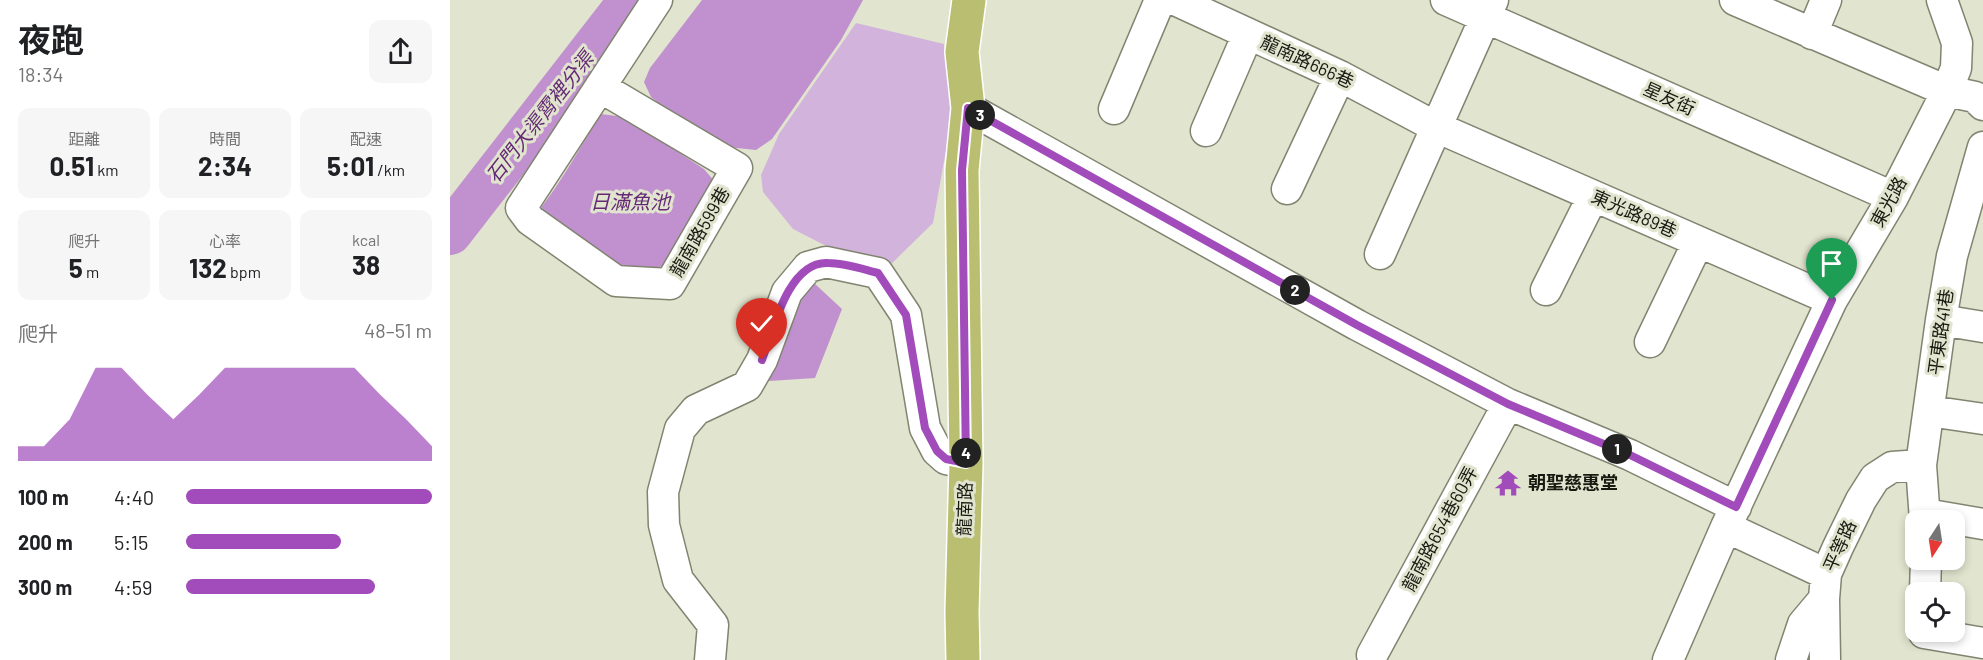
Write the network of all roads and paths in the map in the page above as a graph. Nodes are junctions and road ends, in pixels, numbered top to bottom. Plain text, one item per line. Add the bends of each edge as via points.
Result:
1 (657, 0) edge
2 (969, 0) edge
3 (1160, 0) edge
4 (1175, 0) edge
5 (1446, 0) edge
6 (1736, 0) edge
7 (1826, 0) edge
8 (1942, 0) edge
9 (1489, 9) edge
10 (1248, 34) junction
11 (1812, 34) junction
12 (1970, 55) edge
13 (1340, 76) junction
14 (600, 87) junction
15 (1947, 91) junction
16 (1983, 105) edge
17 (968, 108) junction
18 (1114, 109) dead end
19 (1436, 127) junction
20 (1206, 131) dead end
21 (1983, 147) edge
22 (1287, 189) dead end
23 (1593, 196) junction
24 (1893, 197) junction
25 (1971, 233) edge
26 (1698, 242) junction
27 (1380, 254) dead end
28 (1546, 290) dead end
29 (1832, 300) junction
30 (1941, 321) junction
31 (1983, 327) edge
32 (1650, 342) dead end
33 (1508, 404) junction
34 (1929, 411) junction
35 (1983, 419) edge
36 (966, 463) junction
37 (1921, 465) junction
38 (1924, 510) edge
39 (1731, 517) junction
40 (1965, 522) edge
41 (1983, 524) edge
42 (1825, 586) junction
43 (1924, 642) edge
44 (1983, 643) edge
45 (1372, 655) dead end
46 (710, 660) edge
47 (963, 660) edge
48 (1668, 660) edge
49 (1791, 660) edge
50 (1825, 660) edge

1 - 14 lane, 龍南路599巷
2 - 17 main road, 龍南路 via 962,52
3 - 18 lane
4 - 10 lane, 龍南路666巷
5 - 9 lane, 星友街
6 - 11 lane
7 - 11 lane
8 - 12 lane, 東光路 via 1957,43
9 - 19 lane
9 - 24 lane, 星友街
10 - 13 lane, 龍南路666巷
10 - 20 lane
11 - 15 lane
12 - 15 lane, 東光路 via 1956,68
13 - 19 lane, 龍南路666巷
13 - 22 lane
14 - 14 lane, 龍南路599巷 via 521,208 530,220 616,281 670,284 737,168
15 - 16 lane via 1975,97
15 - 24 lane, 東光路
17 - 33 lane via 1357,325
17 - 36 main road, 龍南路 via 962,170
19 - 23 lane, 東光路89巷
19 - 27 lane
21 - 25 lane, 平東路41巷
23 - 26 lane, 東光路89巷
23 - 28 lane
24 - 29 lane, 東光路
25 - 30 lane, 平東路41巷 via 1952,256
26 - 29 lane, 東光路89巷
26 - 32 lane
29 - 39 lane, 東光路
30 - 31 lane
30 - 34 lane, 平東路41巷
33 - 39 lane via 1630,455
33 - 45 lane, 龍南路654巷60弄
34 - 35 lane
34 - 37 lane, 平東路41巷
36 - 46 lane via 946,459 925,428 906,315 878,273 826,262 808,267 787,292 762,360 747,386 696,410 680,429 663,492 664,525 678,580 713,626
36 - 47 main road, 龍南路
37 - 38 lane, 平東路41巷
37 - 42 lane, 平等路 via 1892,467 1875,478 1861,500
39 - 42 lane
39 - 48 lane, 東光路
40 - 41 lane
42 - 49 lane, 平等路 via 1803,624
42 - 50 lane
43 - 44 lane

